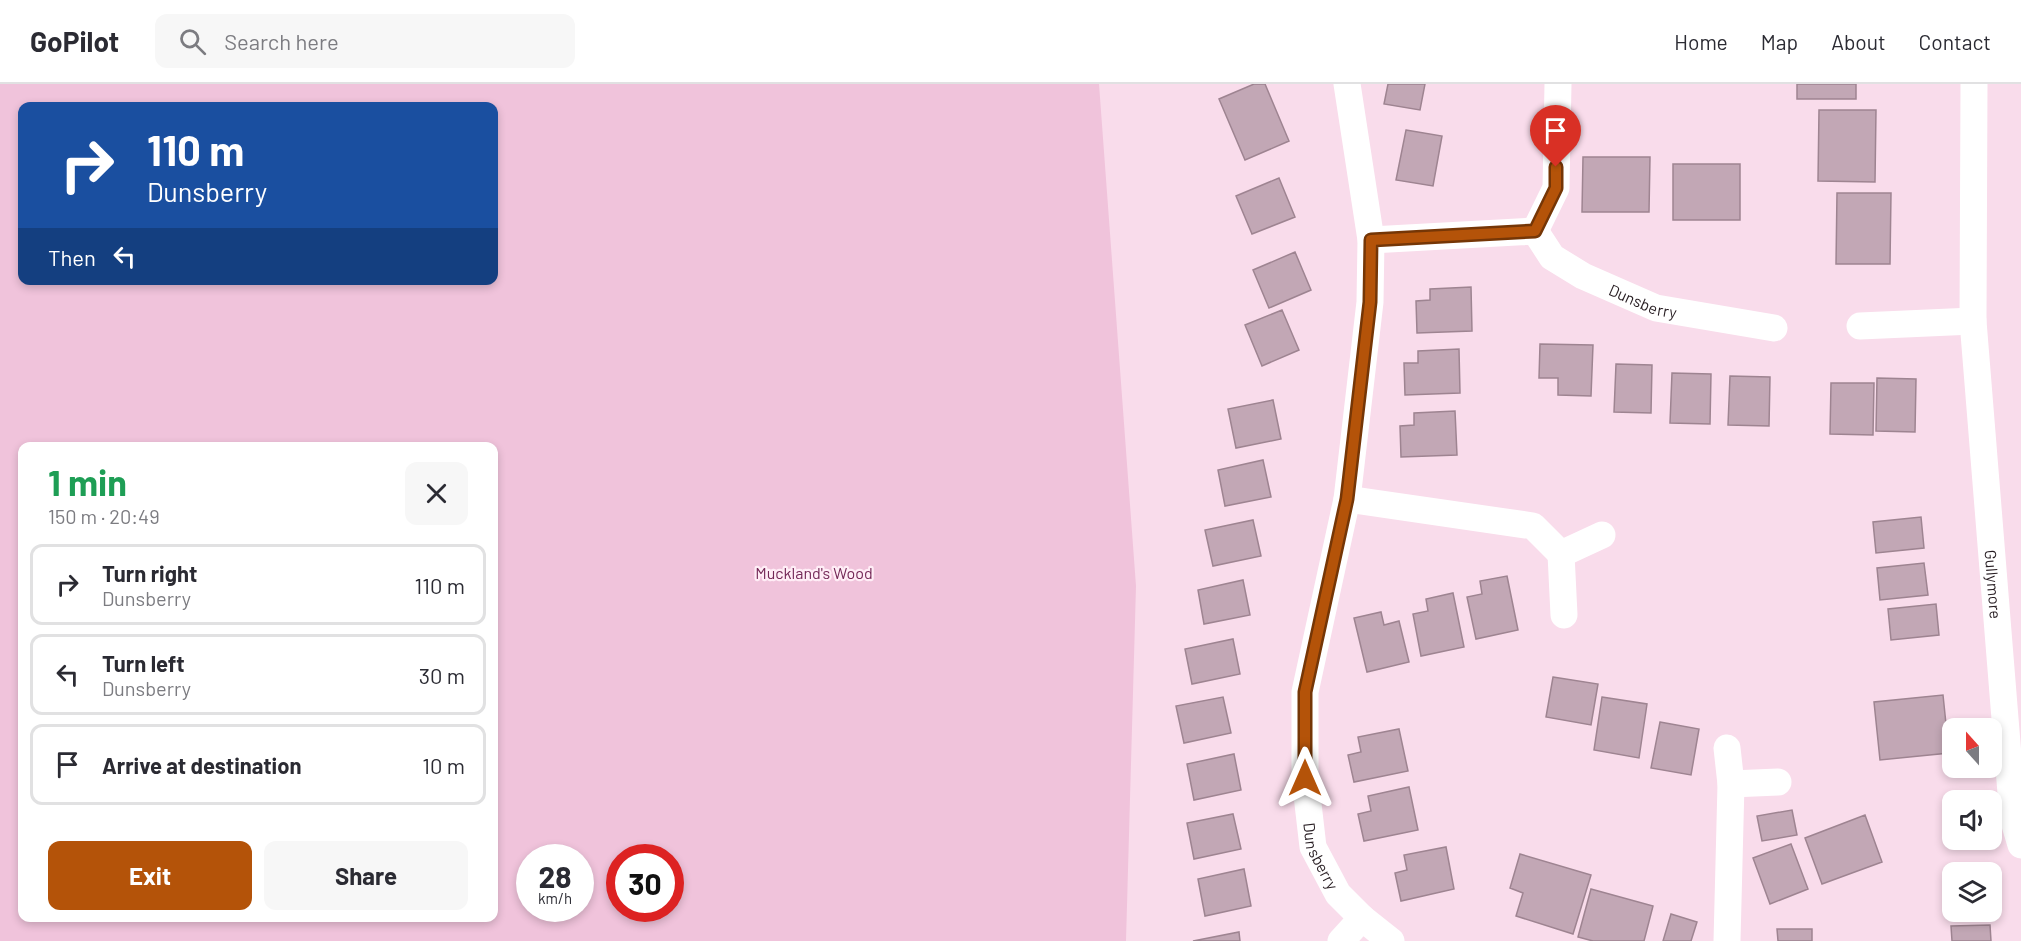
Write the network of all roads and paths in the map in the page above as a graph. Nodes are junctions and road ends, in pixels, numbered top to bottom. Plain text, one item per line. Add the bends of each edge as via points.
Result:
1 (1347, 84) edge
2 (1558, 84) edge
3 (1974, 84) edge
4 (1535, 231) junction
5 (1371, 240) junction
6 (1973, 321) junction
7 (1860, 326) dead end
8 (1774, 328) dead end
9 (1347, 499) junction
10 (1602, 535) dead end
11 (1561, 554) junction
12 (1564, 615) dead end
13 (1727, 748) dead end
14 (1778, 782) dead end
15 (1731, 784) junction
16 (2021, 845) edge
17 (1362, 918) junction
18 (1341, 941) edge
19 (1391, 941) edge
20 (1727, 941) edge

1 - 5 street, Dunsberry
2 - 4 street via 1556,188
3 - 6 street, Gullymore
4 - 5 street
4 - 8 street, Dunsberry via 1552,257 1583,276 1656,308
5 - 9 street, Dunsberry via 1370,302
6 - 7 street
6 - 16 street, Gullymore via 2013,818
9 - 11 street via 1533,526
9 - 17 street, Dunsberry via 1305,692 1305,778 1313,847 1338,894
10 - 11 street
11 - 12 street
13 - 15 street
14 - 15 street
15 - 20 street
17 - 18 street
17 - 19 street, Dunsberry

